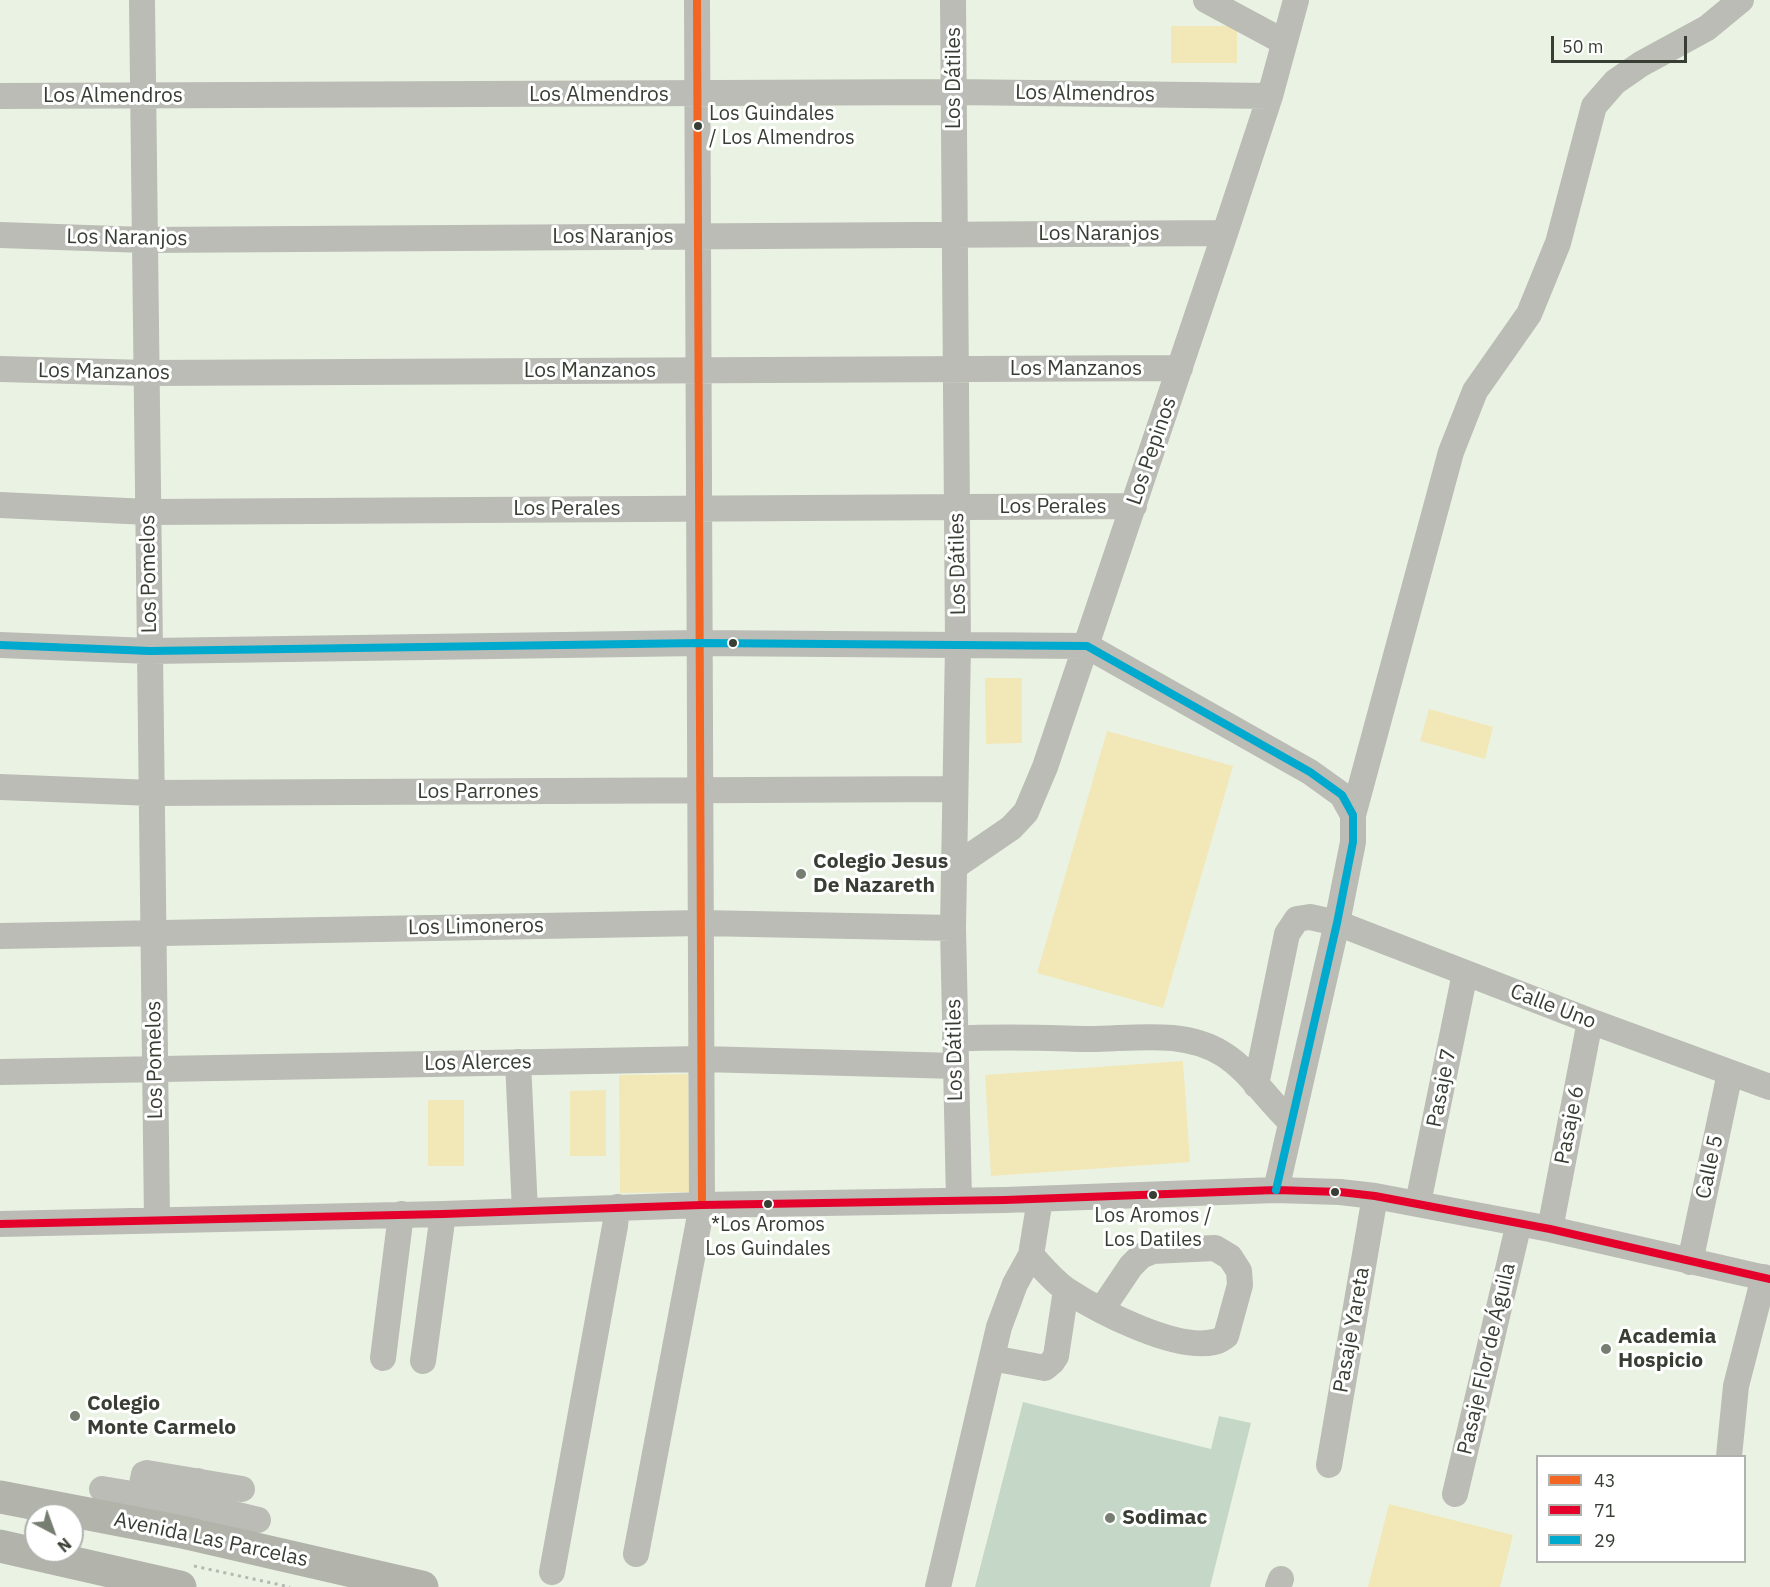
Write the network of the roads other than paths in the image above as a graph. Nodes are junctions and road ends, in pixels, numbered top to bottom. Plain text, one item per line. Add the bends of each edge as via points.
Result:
1 (142, 0) edge
2 (697, 0) edge
3 (953, 0) edge
4 (1206, 0) edge
5 (1296, 0) edge
6 (1741, 0) edge
7 (1284, 42) junction
8 (954, 92) junction
9 (697, 94) junction
10 (0, 96) edge
11 (143, 96) junction
12 (1270, 96) junction
13 (1225, 233) junction
14 (0, 235) edge
15 (955, 235) junction
16 (698, 236) junction
17 (145, 240) junction
18 (1180, 368) junction
19 (0, 369) edge
20 (956, 369) junction
21 (698, 371) junction
22 (146, 374) junction
23 (0, 505) edge
24 (1134, 506) junction
25 (957, 507) junction
26 (699, 509) junction
27 (148, 512) junction
28 (700, 643) junction
29 (0, 645) edge
30 (958, 645) junction
31 (1087, 646) junction
32 (150, 651) junction
33 (0, 788) edge
34 (956, 789) junction
35 (700, 790) junction
36 (152, 794) junction
37 (1353, 815) junction
38 (954, 867) junction
39 (701, 923) junction
40 (1337, 923) junction
41 (953, 928) junction
42 (153, 933) junction
43 (0, 936) edge
44 (1465, 973) junction
45 (1590, 1021) junction
46 (955, 1039) junction
47 (702, 1059) junction
48 (518, 1062) junction
49 (956, 1066) junction
50 (155, 1069) junction
51 (0, 1072) edge
52 (1730, 1073) junction
53 (1256, 1085) junction
54 (1770, 1087) edge
55 (1291, 1122) junction
56 (1276, 1190) junction
57 (1376, 1196) junction
58 (1040, 1199) junction
59 (959, 1200) junction
60 (1418, 1203) junction
61 (702, 1205) junction
62 (617, 1207) junction
63 (525, 1211) junction
64 (401, 1214) junction
65 (443, 1214) junction
66 (157, 1220) junction
67 (1519, 1223) junction
68 (0, 1224) edge
69 (1550, 1229) junction
70 (1031, 1256) junction
71 (1690, 1262) junction
72 (1767, 1278) edge
73 (1066, 1290) junction
74 (1102, 1309) junction
75 (383, 1358) dead end
76 (992, 1358) junction
77 (423, 1361) dead end
78 (1729, 1455) edge
79 (1329, 1465) dead end
80 (102, 1489) dead end
81 (242, 1489) dead end
82 (1455, 1494) dead end
83 (0, 1497) edge
84 (191, 1506) junction
85 (138, 1508) junction
86 (258, 1520) dead end
87 (0, 1546) edge
88 (636, 1554) dead end
89 (552, 1572) dead end
90 (180, 1587) edge
91 (422, 1587) edge
92 (938, 1587) edge

1 - 11 street, Los Pomelos
2 - 9 street
3 - 8 street, Los Dátiles
4 - 7 street
5 - 7 street, Los Pepinos
6 - 37 street via 1707,28 1615,82 1594,106 1558,243 1529,314 1475,391 1451,452
7 - 12 street, Los Pepinos
8 - 9 street, Los Almendros
8 - 12 street, Los Almendros
8 - 15 street, Los Dátiles
9 - 11 street, Los Almendros
9 - 16 street
10 - 11 street, Los Almendros
11 - 17 street, Los Pomelos
12 - 13 street, Los Pepinos
13 - 15 street, Los Naranjos
13 - 18 street, Los Pepinos
14 - 17 street, Los Naranjos
15 - 16 street, Los Naranjos
15 - 20 street, Los Dátiles
16 - 17 street, Los Naranjos
16 - 21 street
17 - 22 street, Los Pomelos
18 - 20 street, Los Manzanos
18 - 24 street, Los Pepinos
19 - 22 street, Los Manzanos
20 - 21 street, Los Manzanos
20 - 25 street, Los Dátiles
21 - 22 street, Los Manzanos
21 - 26 street
22 - 27 street, Los Pomelos
23 - 27 street, Los Perales
24 - 25 street, Los Perales
24 - 31 street, Los Pepinos
25 - 26 street, Los Perales
25 - 30 street, Los Dátiles
26 - 27 street, Los Perales
26 - 28 street
27 - 32 street, Los Pomelos
28 - 30 street
28 - 32 street
28 - 35 street
29 - 32 street
30 - 31 street
30 - 34 street, Los Dátiles
31 - 37 street via 1310,772 1342,795
31 - 38 street, Los Pepinos via 1026,812 1011,828
32 - 36 street, Los Pomelos
33 - 36 street, Los Parrones
34 - 35 street, Los Parrones
34 - 38 street, Los Dátiles
35 - 36 street, Los Parrones
35 - 39 street
36 - 42 street, Los Pomelos
37 - 40 street via 1353,842
38 - 41 street, Los Dátiles
39 - 41 street, Los Limoneros
39 - 42 street, Los Limoneros
39 - 47 street
40 - 44 street, Calle Uno
40 - 53 street, Calle Uno via 1310,916 1297,920 1287,934
40 - 55 street
41 - 46 street, Los Dátiles
42 - 43 street, Los Limoneros
42 - 50 street, Los Pomelos
44 - 45 street, Calle Uno
44 - 60 street, Pasaje 7
45 - 52 street, Calle Uno
45 - 69 street, Pasaje 6
46 - 49 street, Los Dátiles
46 - 53 street via 1178,1038 1223,1054
47 - 48 street, Los Alerces
47 - 49 street, Los Alerces
47 - 61 street
48 - 50 street, Los Alerces
48 - 63 street
49 - 59 street, Los Dátiles
50 - 51 street, Los Alerces
50 - 66 street, Los Pomelos
52 - 54 street, Calle Uno
52 - 71 street, Calle 5
53 - 55 street
55 - 56 street
56 - 57 street
56 - 58 street
57 - 60 street
57 - 79 street, Pasaje Yareta
58 - 59 street
58 - 70 street
59 - 61 street
60 - 67 street
61 - 62 street
61 - 88 street
62 - 63 street
62 - 89 street
63 - 65 street
64 - 65 street
64 - 66 street
64 - 75 street
65 - 77 street
66 - 68 street
67 - 69 street
67 - 82 street, Pasaje Flor de Águila
69 - 71 street
70 - 73 street
70 - 76 street via 1015,1284
71 - 72 street
72 - 78 street via 1736,1386
73 - 74 street
73 - 76 street via 1052,1362 1045,1368
74 - 74 street via 1131,1266 1153,1251 1215,1248 1230,1257 1239,1271 1240,1285 1226,1336 1215,1342 1188,1342 1149,1332
76 - 92 street
80 - 85 street
81 - 84 street
83 - 85 main road, Avenida Las Parcelas
84 - 85 main road, Avenida Las Parcelas
84 - 85 street via 147,1473
84 - 86 street
84 - 91 main road, Avenida Las Parcelas
87 - 90 main road

